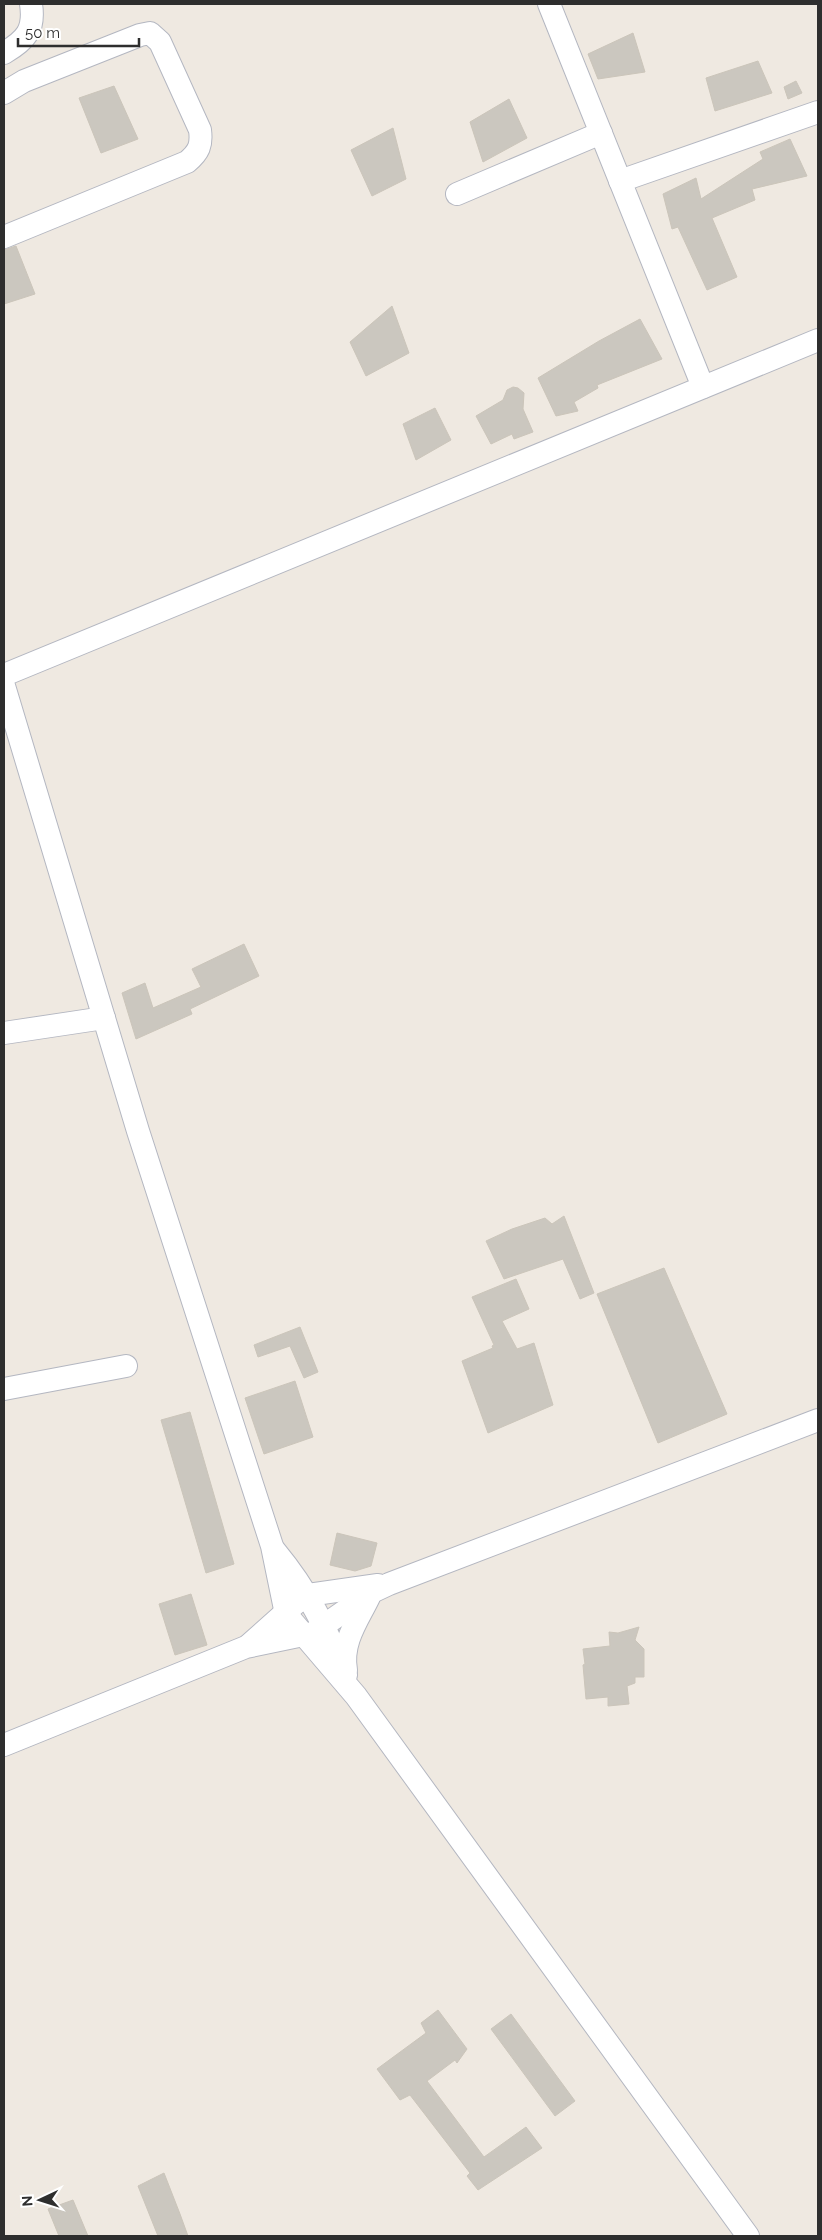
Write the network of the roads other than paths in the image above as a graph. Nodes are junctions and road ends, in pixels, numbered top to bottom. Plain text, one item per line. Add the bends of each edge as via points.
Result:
1 (31, 4) edge
2 (549, 4) edge
3 (4, 53) edge
4 (4, 92) edge
5 (818, 112) edge
6 (601, 133) junction
7 (620, 182) junction
8 (457, 194) dead end
9 (4, 238) edge
10 (818, 340) edge
11 (703, 387) junction
12 (4, 675) edge
13 (4, 686) edge
14 (104, 1018) junction
15 (4, 1033) edge
16 (126, 1366) dead end
17 (4, 1389) edge
18 (818, 1420) edge
19 (272, 1546) junction
20 (381, 1588) junction
21 (308, 1595) junction
22 (286, 1614) junction
23 (324, 1626) junction
24 (302, 1635) junction
25 (246, 1647) junction
26 (347, 1676) junction
27 (356, 1696) junction
28 (4, 1745) edge
29 (748, 2236) edge

1 - 3 street via 31,29 23,40
2 - 6 street
4 - 9 street via 24,81 150,33 160,42 200,130 201,141 197,154 187,162
5 - 7 street
6 - 7 street
6 - 8 street
7 - 11 street
10 - 11 street
11 - 12 street
13 - 14 street
14 - 15 street
14 - 19 street
16 - 17 street
18 - 20 street
19 - 21 street
19 - 22 street
20 - 21 street
20 - 23 street
20 - 26 street via 355,1624 344,1661
21 - 22 street
21 - 23 street
22 - 24 street
22 - 25 street
23 - 24 street
23 - 26 street
24 - 25 street
24 - 27 street
25 - 28 street
26 - 27 street
27 - 29 street

